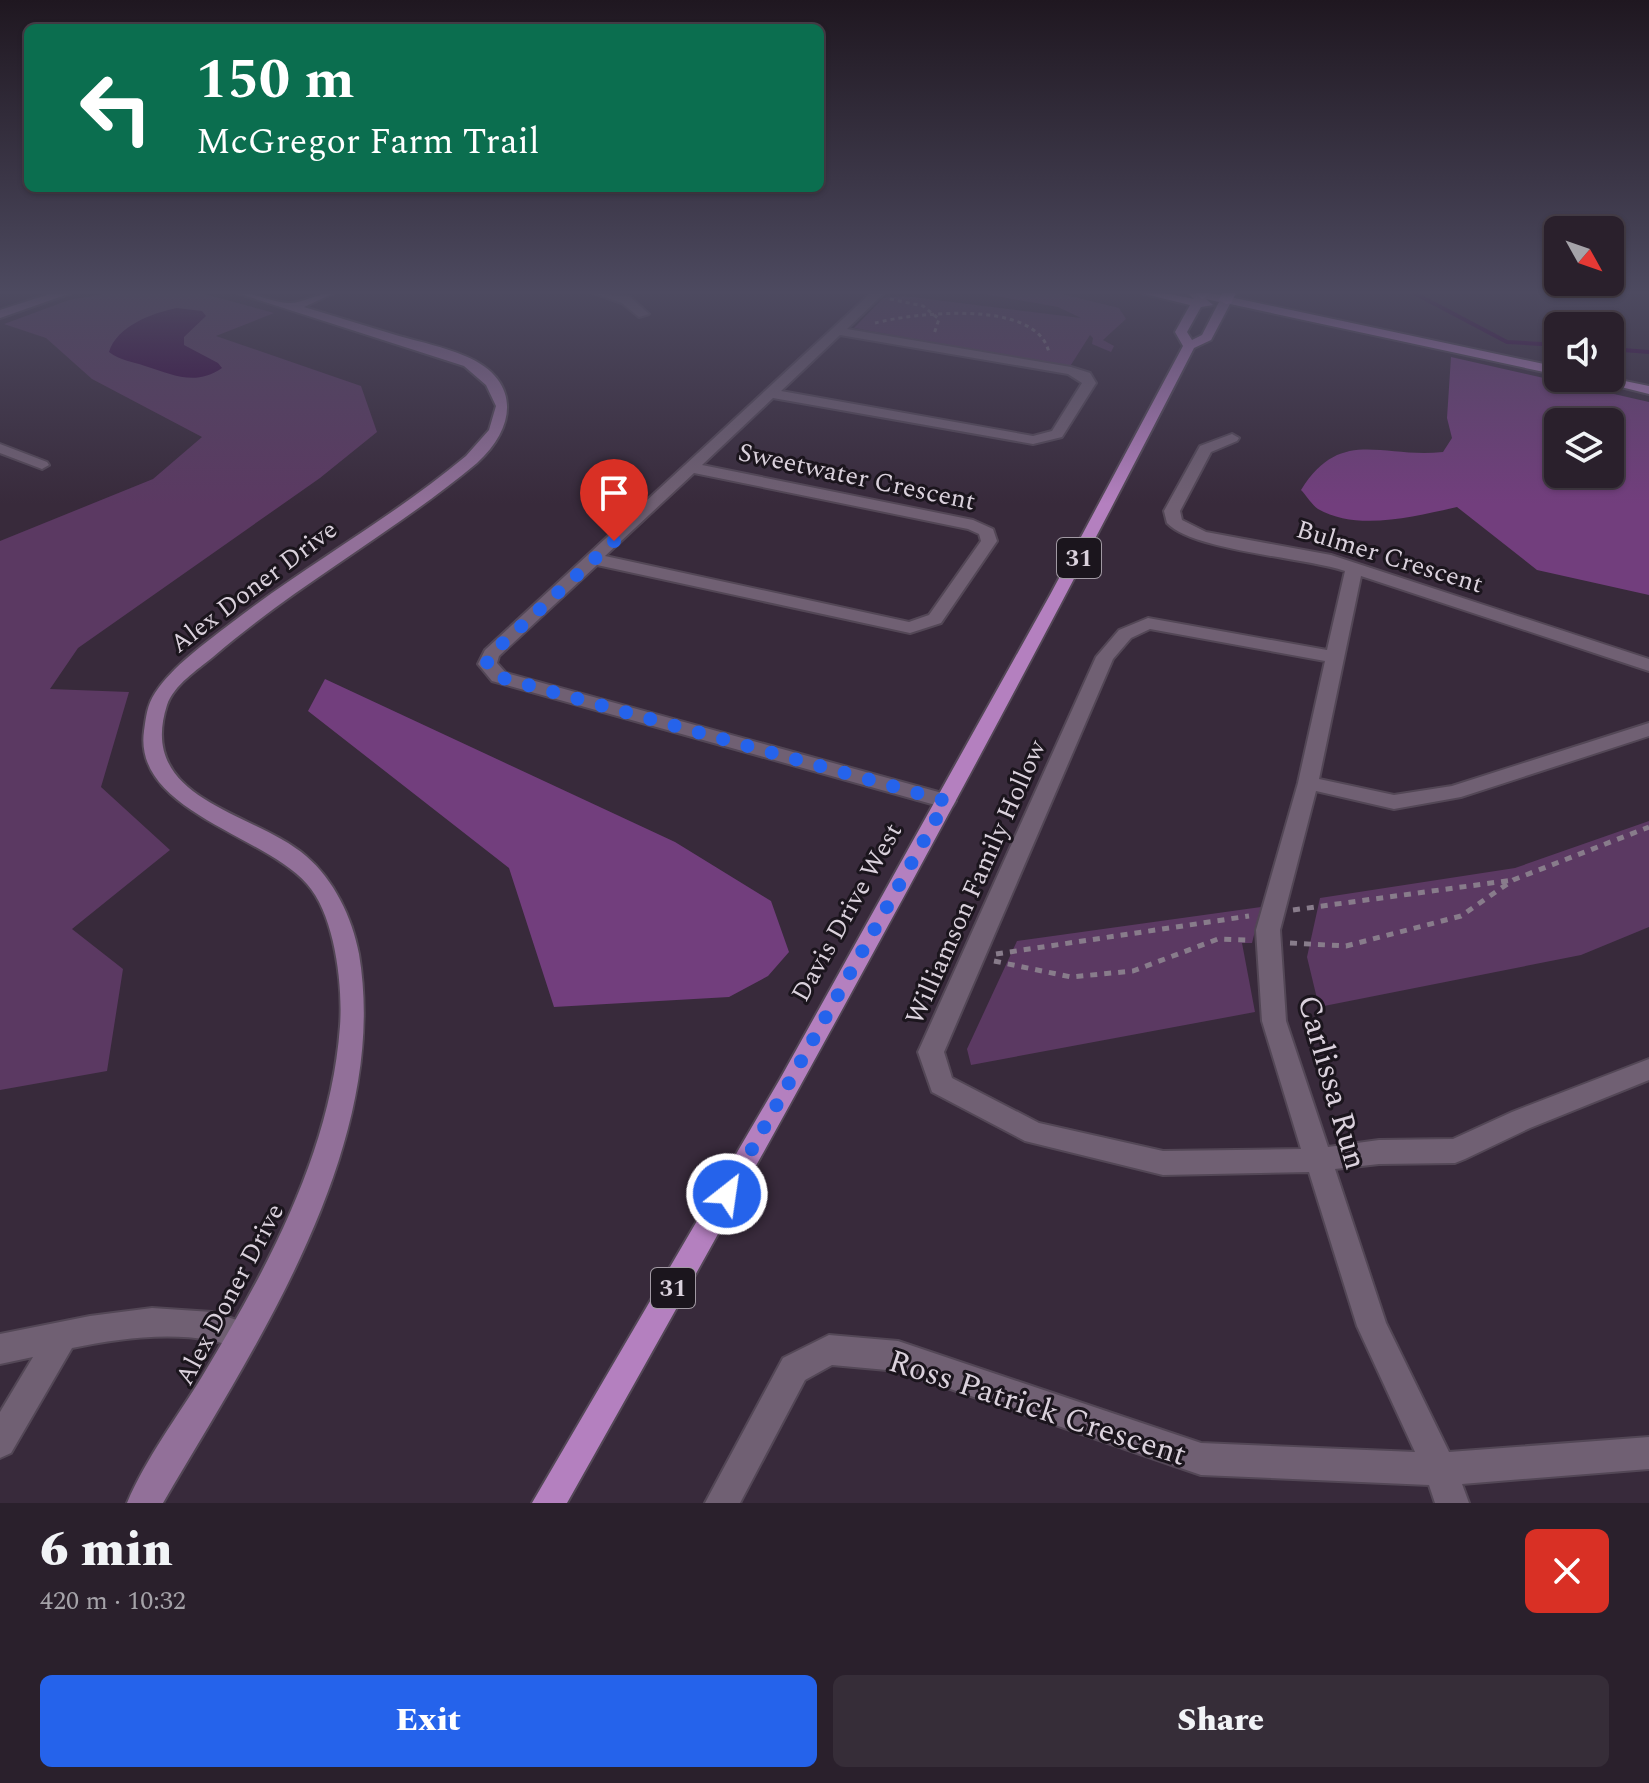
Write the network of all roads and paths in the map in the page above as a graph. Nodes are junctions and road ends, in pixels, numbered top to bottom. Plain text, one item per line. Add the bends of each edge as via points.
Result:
1 (469, 363) edge
2 (806, 363) edge
3 (1025, 363) edge
4 (1048, 363) edge
5 (1180, 363) edge
6 (1519, 363) edge
7 (1048, 367) junction
8 (1544, 368) edge
9 (1624, 385) edge
10 (1649, 390) edge
11 (773, 394) junction
12 (1232, 438) dead end
13 (0, 448) edge
14 (42, 465) dead end
15 (693, 468) junction
16 (594, 559) junction
17 (1354, 569) junction
18 (1336, 657) junction
19 (1649, 665) edge
20 (1649, 729) edge
21 (1308, 783) junction
22 (946, 801) junction
23 (1649, 827) edge
24 (1513, 880) dead end
25 (1649, 1069) edge
26 (1319, 1160) junction
27 (241, 1335) junction
28 (62, 1337) junction
29 (0, 1349) edge
30 (0, 1442) edge
31 (1649, 1453) edge
32 (1440, 1469) junction
33 (144, 1503) edge
34 (549, 1503) edge
35 (722, 1503) edge
36 (1452, 1503) edge

1 - 27 street, Alex Doner Drive via 500,396 503,408 482,450 241,623 178,677 157,706 154,742 162,776 209,815 278,847 316,877 333,909 347,957 351,1033 339,1116 300,1229
2 - 11 street
3 - 7 street
4 - 7 path
5 - 22 main road, Davis Drive West / 31
6 - 8 main road
7 - 11 street via 1081,374 1089,382 1057,434 1042,440
9 - 10 main road
11 - 15 street
12 - 17 street, Bulmer Crescent via 1205,449 1172,511 1175,523 1201,536
13 - 14 street
15 - 16 street
15 - 16 street, Sweetwater Crescent via 973,525 990,539 935,619 910,628
16 - 22 street via 491,654 491,671
17 - 18 street, Carlissa Run
17 - 19 street, Bulmer Crescent
18 - 21 street, Carlissa Run
18 - 26 street, Williamson Family Hollow via 1148,623 1125,634 1105,657 931,1052 941,1085 1034,1133 1163,1163
20 - 21 street via 1454,792 1394,802
21 - 26 street, Carlissa Run via 1268,930 1274,1021
22 - 34 main road, Davis Drive West / 31
23 - 24 path
25 - 26 street, Williamson Family Hollow via 1455,1151 1379,1152
26 - 32 street, Carlissa Run via 1372,1326
27 - 28 street via 216,1325 164,1320
27 - 33 street, Alex Doner Drive
28 - 29 street
28 - 30 street
31 - 32 street, Ross Patrick Crescent
32 - 35 street, Ross Patrick Crescent via 1201,1459 898,1356 829,1350 794,1369
32 - 36 street, Carlissa Run

